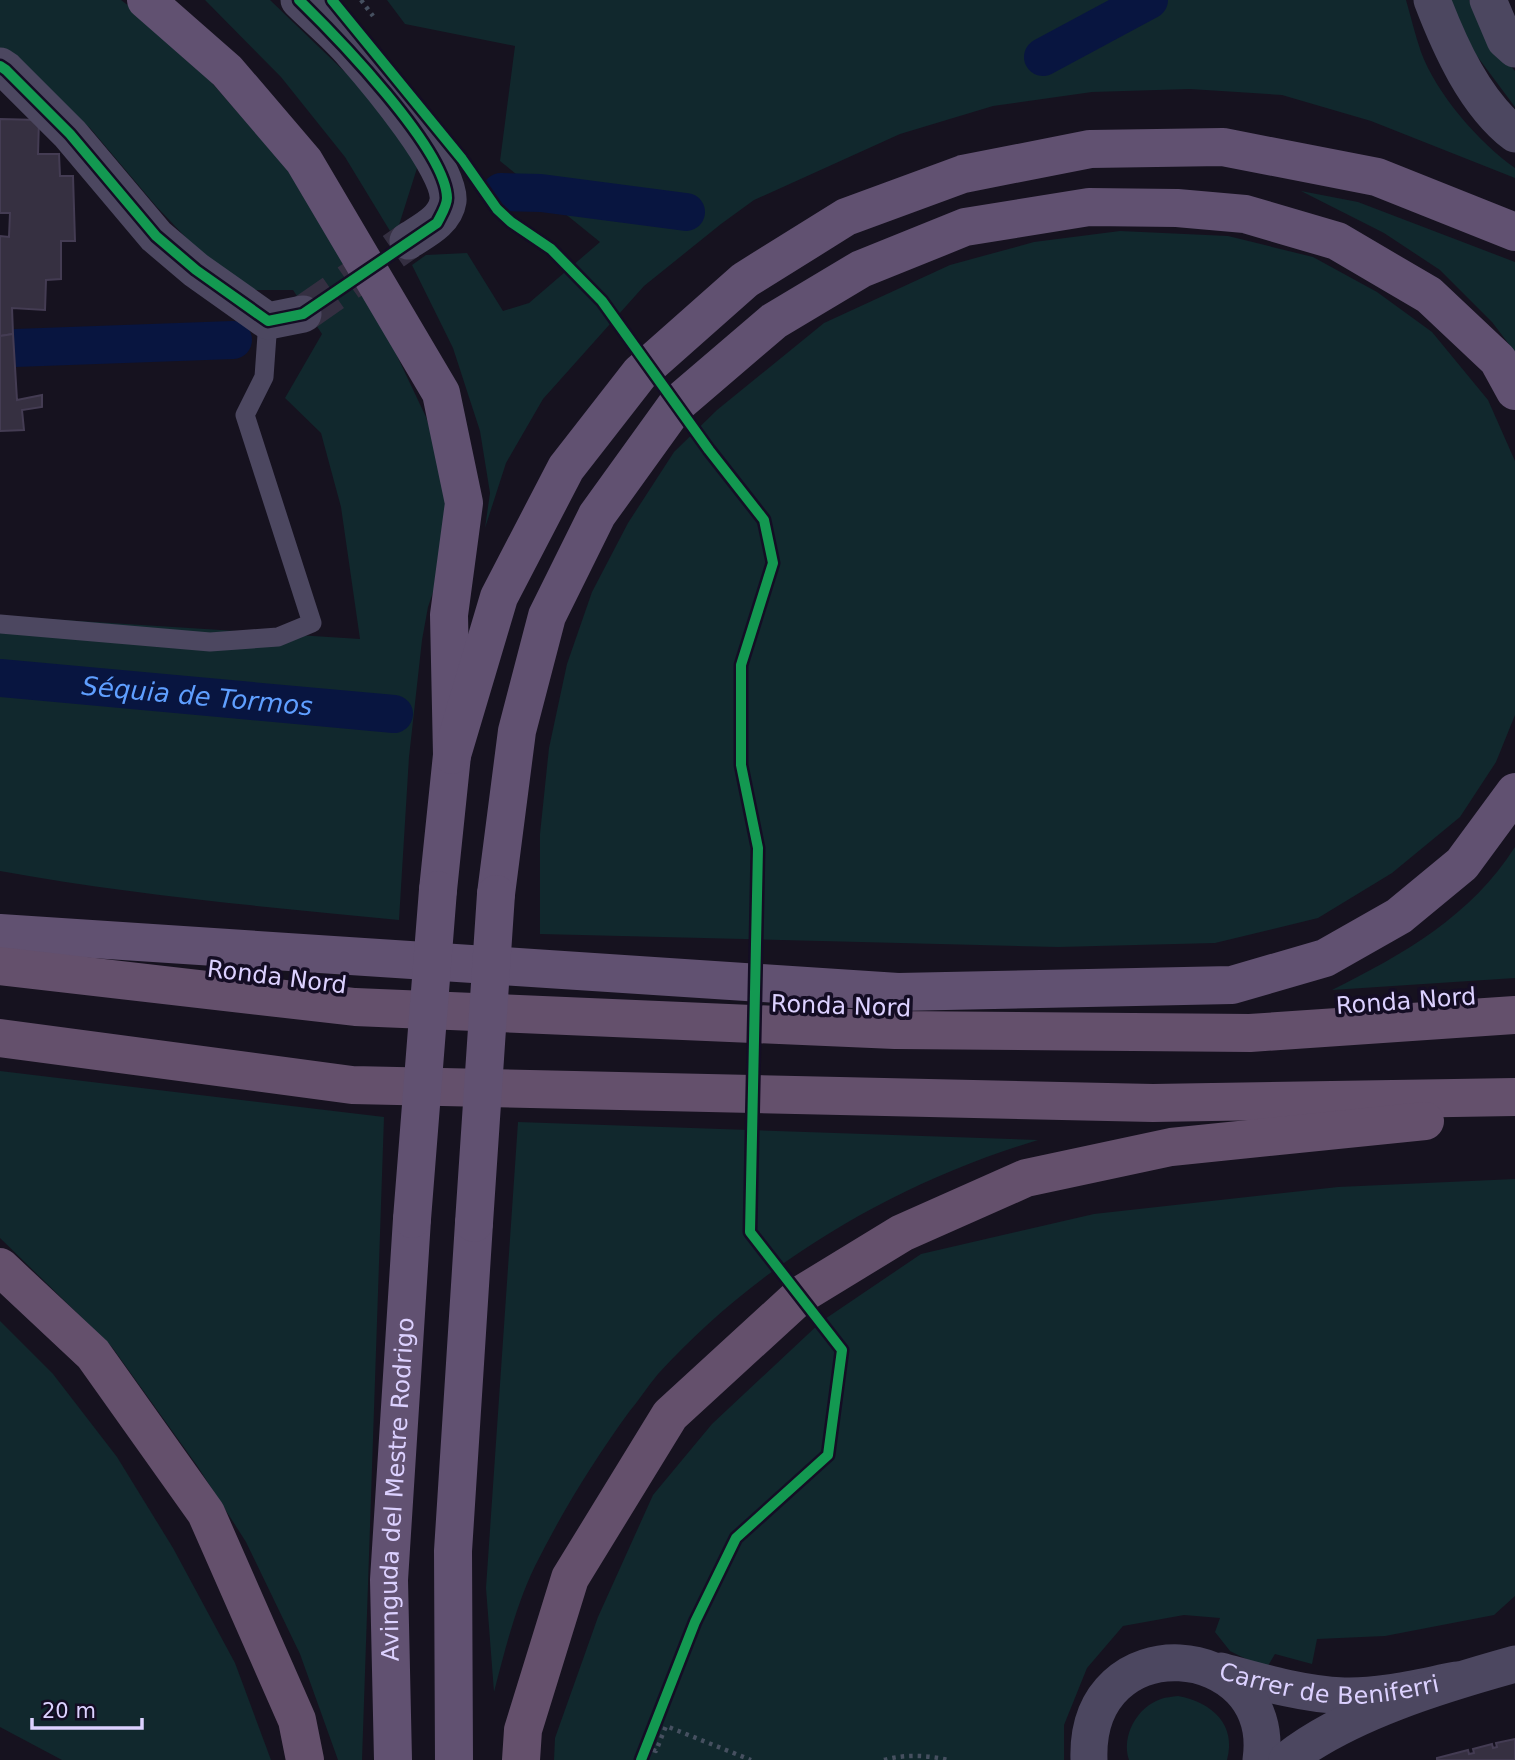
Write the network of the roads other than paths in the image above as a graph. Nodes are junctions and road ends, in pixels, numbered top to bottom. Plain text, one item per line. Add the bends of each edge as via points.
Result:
1 (146, 0) edge
2 (299, 0) edge
3 (1432, 0) edge
4 (1488, 0) edge
5 (1515, 49) edge
6 (0, 66) edge
7 (1515, 134) edge
8 (1515, 232) edge
9 (408, 241) tunnel mouth
10 (303, 314) tunnel mouth
11 (268, 321) junction
12 (1515, 391) edge
13 (0, 624) edge
14 (452, 755) junction
15 (1515, 792) edge
16 (0, 909) edge
17 (0, 933) edge
18 (199, 945) junction
19 (0, 966) edge
20 (1515, 1014) edge
21 (0, 1038) edge
22 (1515, 1097) edge
23 (1515, 1111) edge
24 (0, 1267) edge
25 (1515, 1664) edge
26 (1202, 1665) junction
27 (1457, 1680) junction
28 (305, 1760) edge
29 (393, 1760) edge
30 (454, 1760) edge
31 (521, 1760) edge
32 (1089, 1760) edge
33 (1261, 1760) edge
34 (1287, 1760) edge

1 - 14 main road via 226,71 304,162 441,393 464,503 449,615
2 - 9 street via 353,53 429,151 446,184 448,201 437,223
3 - 7 street via 1449,46 1496,120
4 - 5 street via 1505,40
6 - 11 street via 70,134 156,236
8 - 14 main road via 1377,177 1223,148 1090,149 963,174 846,217 745,280 640,373 566,468 499,597
10 - 11 street
11 - 13 lane via 264,377 246,415 312,623 278,637 210,642
12 - 30 main road, bridge via 1497,360 1429,295 1337,241 1245,214 1089,207 965,228 860,269 774,321 677,404 597,515 547,616 517,732 496,894 453,1551
14 - 29 main road, Avinguda del Mestre Rodrigo, bridge via 412,1219 389,1580
15 - 18 main road via 1462,864 1399,916 1325,958 1232,985 898,992
16 - 18 main road
17 - 18 main road
19 - 20 highway, Ronda Nord via 355,1007 895,1030 1250,1033
21 - 22 highway via 352,1085 1153,1103
23 - 31 highway via 1171,1147 1026,1178 902,1233 802,1294 670,1415 570,1578 523,1730
24 - 28 highway via 93,1354 206,1513 297,1720
25 - 27 street, Carrer de Beniferri
26 - 27 street, Carrer de Beniferri via 1297,1691 1344,1696 1384,1694
26 - 32 street, Carrer de Beniferri via 1173,1661 1145,1667 1120,1681 1101,1703 1090,1730
26 - 33 street via 1227,1678 1246,1697 1258,1720
27 - 34 street, Carrer de Beniferri via 1375,1711

